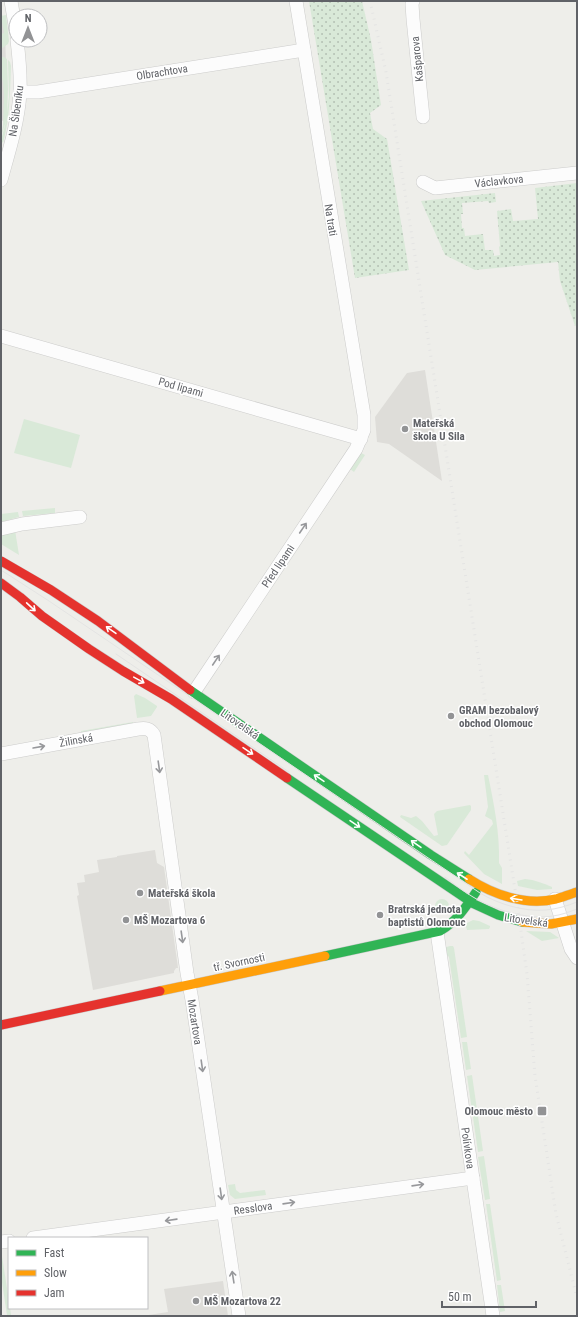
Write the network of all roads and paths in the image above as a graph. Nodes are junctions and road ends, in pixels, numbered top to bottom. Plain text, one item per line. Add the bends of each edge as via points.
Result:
1 (296, 1) edge
2 (414, 1) edge
3 (17, 48) edge
4 (304, 50) junction
5 (20, 92) junction
6 (423, 117) dead end
7 (577, 173) edge
8 (1, 180) edge
9 (423, 182) dead end
10 (1, 336) edge
11 (361, 439) junction
12 (80, 516) dead end
13 (1, 528) edge
14 (1, 561) edge
15 (1, 583) edge
16 (194, 692) junction
17 (150, 730) joint
18 (1, 754) edge
19 (480, 886) junction
20 (577, 892) edge
21 (555, 899) junction
22 (470, 901) junction
23 (577, 919) edge
24 (562, 923) junction
25 (437, 932) junction
26 (577, 958) edge
27 (189, 985) junction
28 (1, 1025) edge
29 (472, 1178) junction
30 (223, 1213) junction
31 (41, 1237) edge
32 (239, 1316) edge
33 (493, 1316) edge

1 - 4 street, Na trati
2 - 6 street, Kašparova via 413,19
3 - 5 street, Na Šibeníku
4 - 5 street, Olbrachtova via 38,92
4 - 11 street, Na trati via 364,415
5 - 8 street, Na Šibeníku via 15,128
7 - 9 street, Václavkova via 435,188
10 - 11 street, Pod lipami
16 -> 11 street, Před lipami
12 - 13 street
16 -> 14 main road, Litovelská via 75,605
15 -> 22 main road, Litovelská via 42,616 123,671 171,699
19 -> 16 main road, Litovelská via 430,855
18 -> 17 street, Žilinská via 138,729
17 -> 27 street, Mozartova via 154,734
21 -> 19 main road, Litovelská via 516,899 493,893
19 - 22 main road
20 - 21 main road, Litovelská
21 - 24 street
22 - 24 main road, Litovelská via 506,919 539,924
22 - 25 main road, tř. Svornosti via 447,927
23 - 24 main road, Litovelská
24 - 26 street
25 - 27 main road, tř. Svornosti
25 - 29 street, Polívkova
27 - 28 main road, tř. Svornosti
27 -> 30 street, Mozartova
30 -> 29 street, Resslova
29 - 33 street, Polívkova
30 -> 31 street, Resslova
32 -> 30 street, Mozartova

